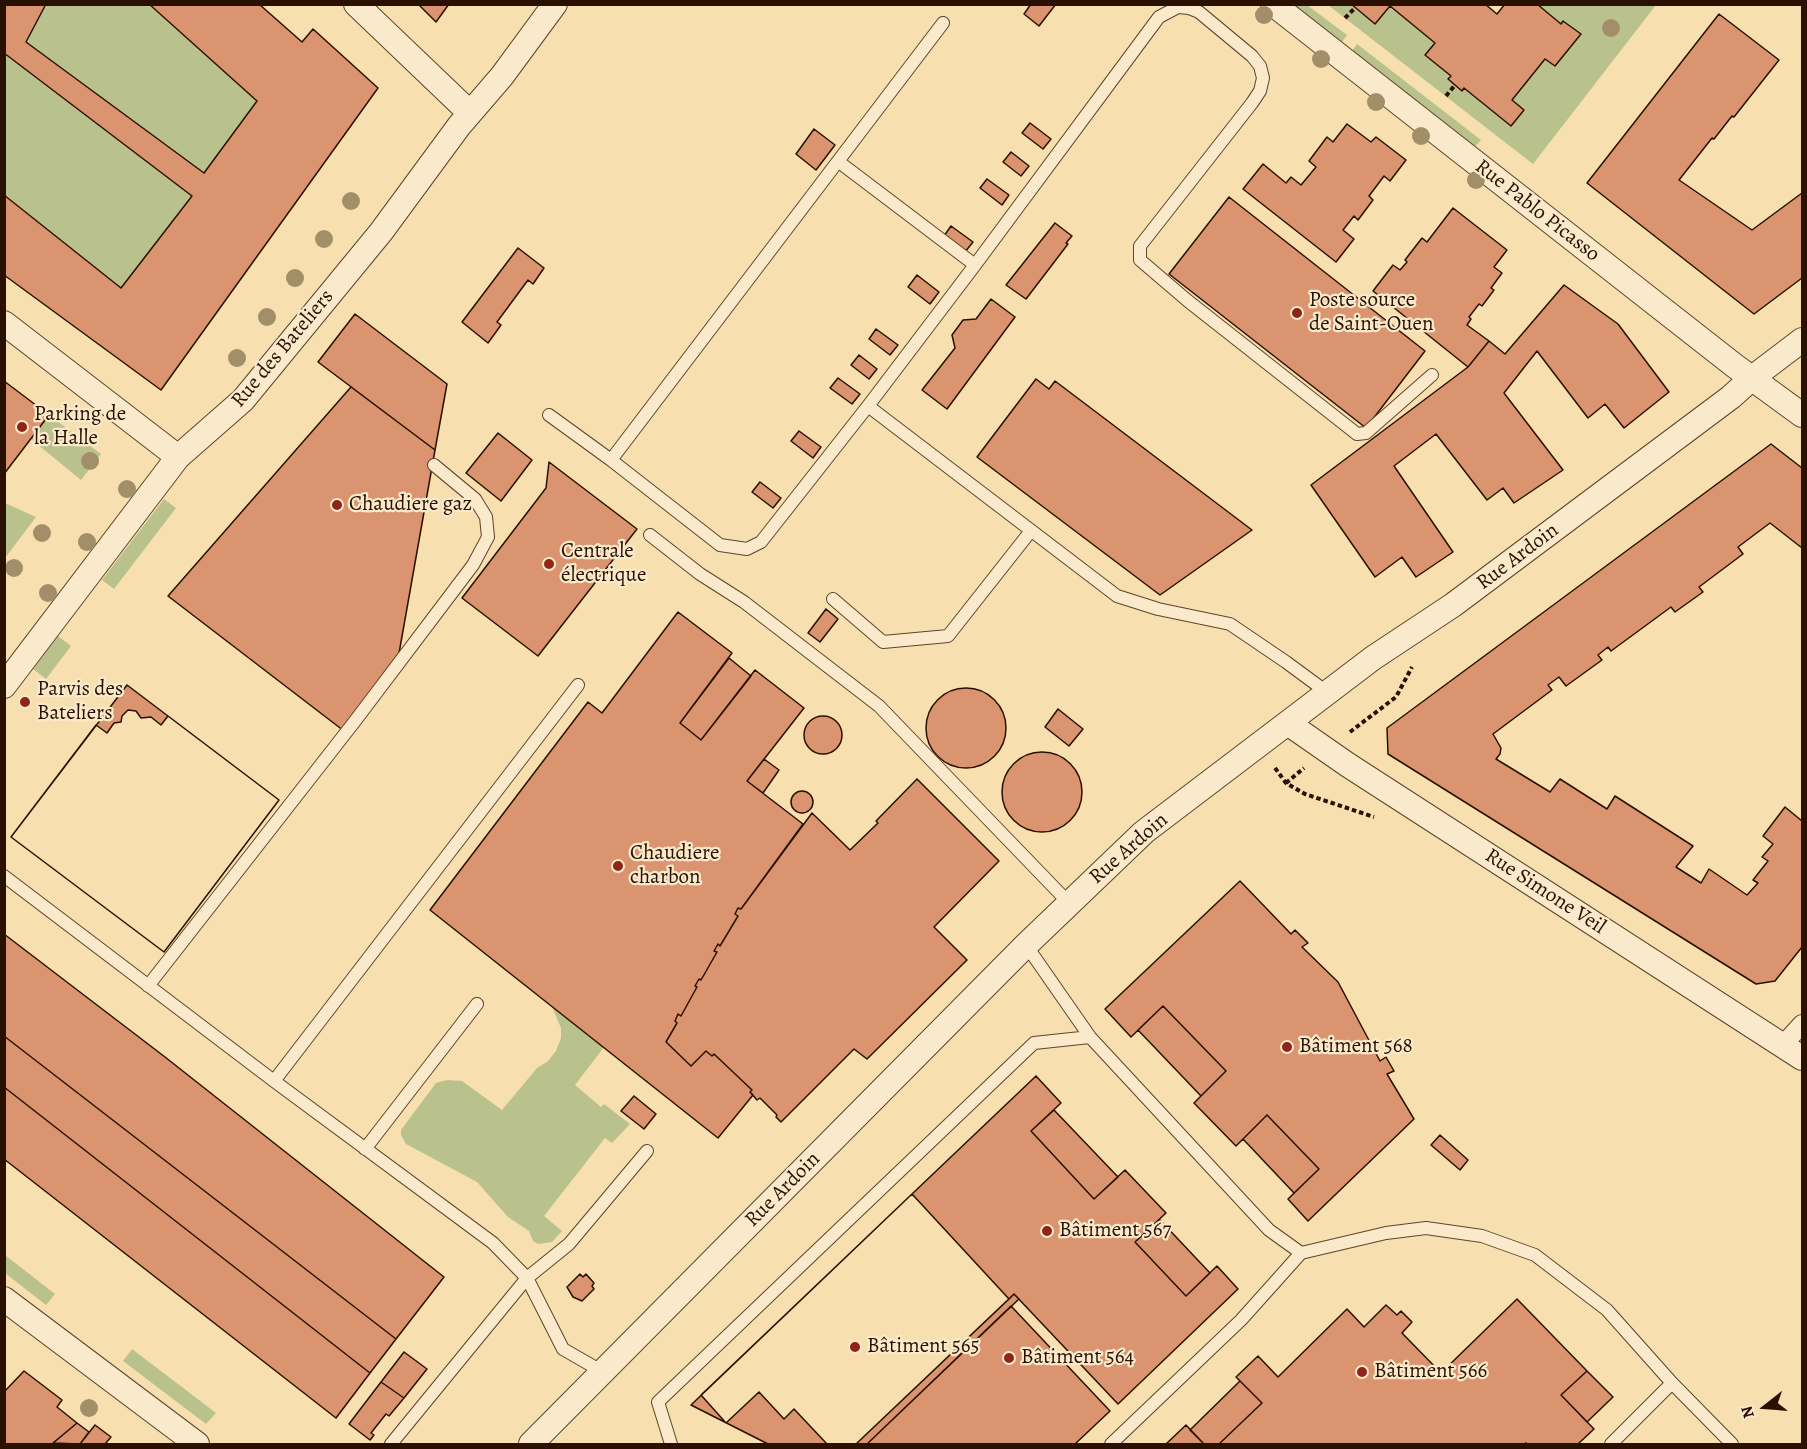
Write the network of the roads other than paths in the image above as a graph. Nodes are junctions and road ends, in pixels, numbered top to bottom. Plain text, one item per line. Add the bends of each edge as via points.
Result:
1 (356, 4) edge
2 (555, 4) edge
3 (1273, 4) edge
4 (944, 23) dead end
5 (470, 113) junction
6 (839, 162) junction
7 (975, 265) junction
8 (4, 323) edge
9 (1803, 340) edge
10 (1432, 375) dead end
11 (1752, 378) junction
12 (868, 406) junction
13 (549, 415) dead end
14 (1803, 415) edge
15 (178, 457) junction
16 (611, 460) junction
17 (434, 465) dead end
18 (1030, 532) junction
19 (650, 535) dead end
20 (832, 599) dead end
21 (579, 685) dead end
22 (4, 686) edge
23 (1328, 693) junction
24 (1289, 724) junction
25 (4, 876) edge
26 (1070, 903) junction
27 (1026, 945) junction
28 (148, 986) junction
29 (477, 1004) dead end
30 (1803, 1024) edge
31 (1090, 1037) junction
32 (1793, 1051) edge
33 (274, 1081) junction
34 (364, 1149) junction
35 (647, 1151) dead end
36 (1301, 1253) junction
37 (527, 1278) junction
38 (7, 1307) edge
39 (603, 1372) junction
40 (1672, 1383) junction
41 (197, 1444) edge
42 (391, 1444) edge
43 (531, 1444) edge
44 (670, 1444) edge
45 (1111, 1444) edge
46 (1611, 1444) edge
47 (1732, 1444) edge

1 - 5 street
2 - 5 street, Rue des Bateliers
3 - 11 street, Rue Pablo Picasso
4 - 6 lane
5 - 15 street, Rue des Bateliers via 381,232 243,400
6 - 7 lane
6 - 16 lane
7 - 10 lane via 1159,17 1178,7 1189,8 1252,56 1263,78 1260,91 1140,246 1140,260 1357,434 1366,434
7 - 12 lane
8 - 15 street
9 - 11 street, Rue Ardoin
11 - 14 street, Rue Pablo Picasso
11 - 23 street, Rue Ardoin via 1731,398 1453,605
12 - 16 lane via 761,542 747,549 720,545
12 - 18 lane
13 - 16 lane
15 - 22 street, Rue des Bateliers
17 - 28 lane via 475,499 486,517 488,537 474,565
18 - 20 lane via 948,636 882,642
18 - 23 lane via 1117,596 1230,624
19 - 26 lane via 879,706
21 - 33 lane
23 - 24 street, Rue Ardoin
24 - 26 street, Rue Ardoin via 1144,832
24 - 32 street, Rue Simone Veil
25 - 28 lane
26 - 27 street, Rue Ardoin
27 - 31 lane
27 - 39 street, Rue Ardoin
28 - 33 lane
29 - 34 lane
30 - 32 street
31 - 36 lane via 1269,1230
31 - 44 lane via 1034,1043 658,1401
33 - 34 lane
34 - 37 lane via 493,1243
35 - 37 lane via 569,1244
36 - 40 lane via 1426,1228 1482,1236 1535,1255 1607,1310
36 - 45 lane via 1241,1320
37 - 39 lane via 563,1349
37 - 42 lane
38 - 41 street
39 - 43 street, Rue Ardoin
40 - 46 lane
40 - 47 lane

